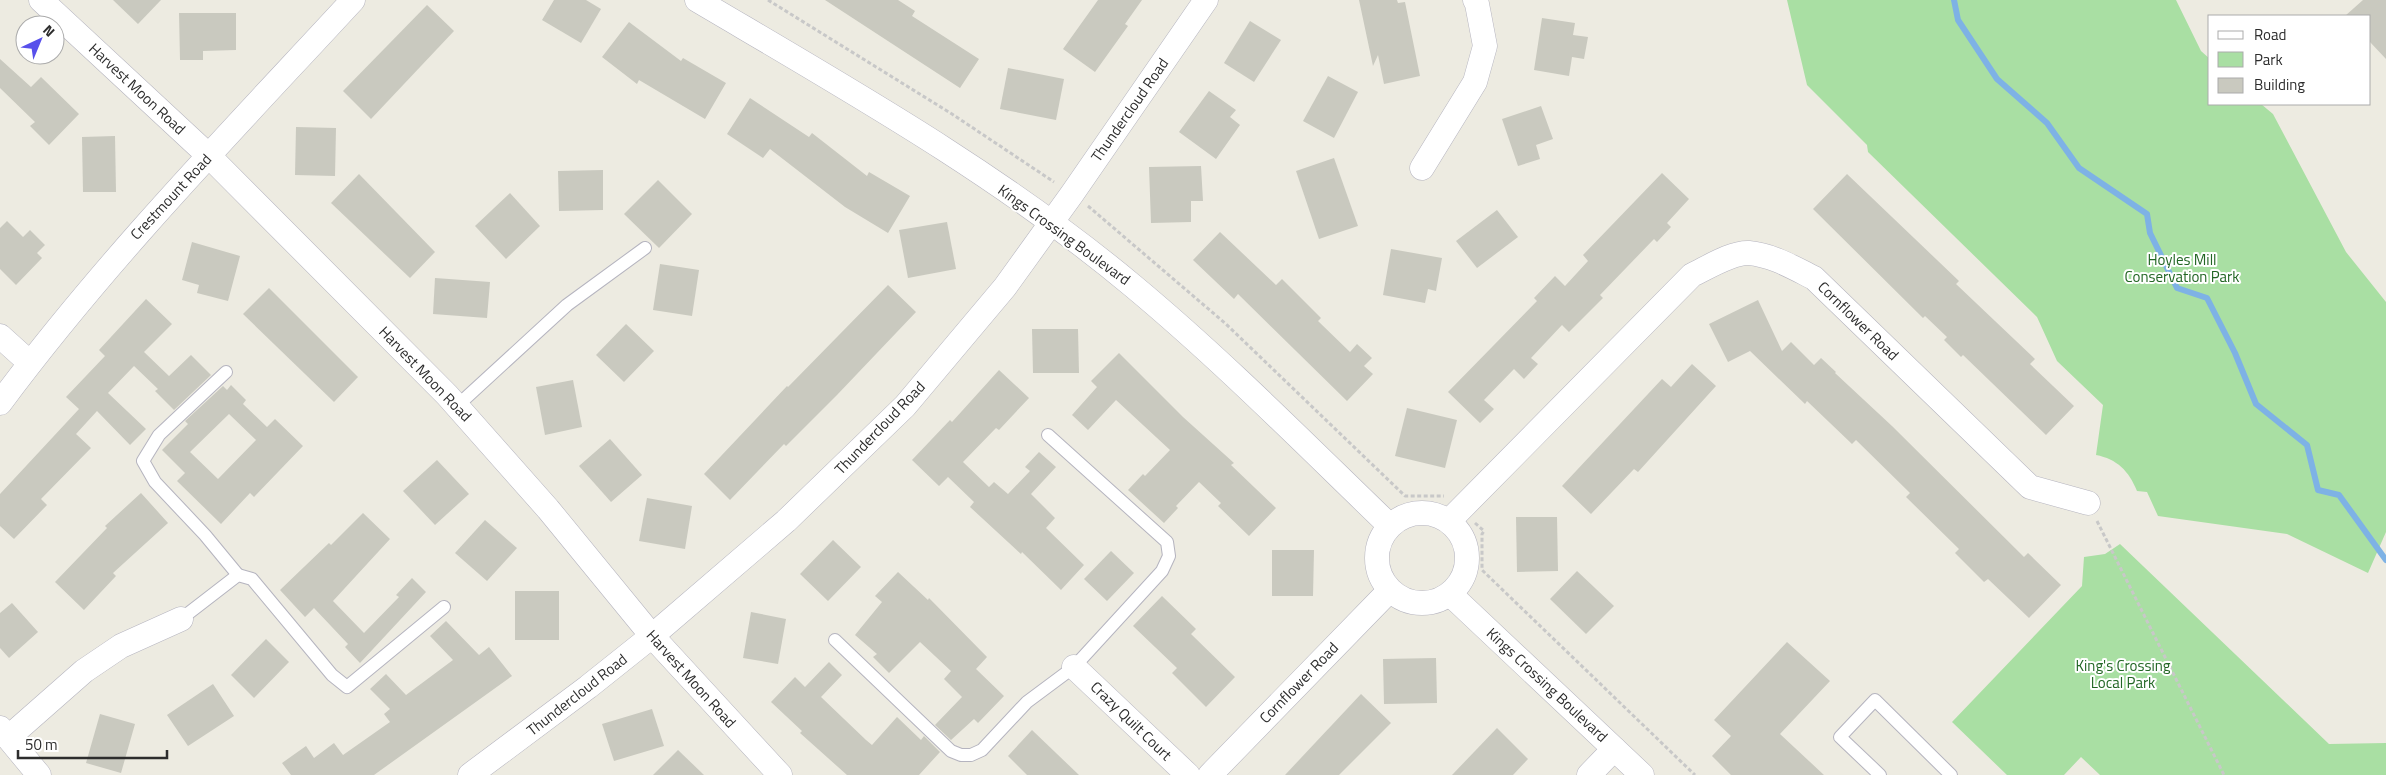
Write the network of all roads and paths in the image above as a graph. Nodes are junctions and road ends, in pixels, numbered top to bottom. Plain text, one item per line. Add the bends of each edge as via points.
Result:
1 (41, 0) edge
2 (353, 0) edge
3 (696, 0) edge
4 (1206, 0) edge
5 (1474, 0) edge
6 (210, 156) junction
7 (1422, 168) dead end
8 (1052, 224) junction
9 (646, 248) dead end
10 (0, 336) edge
11 (30, 363) junction
12 (226, 372) dead end
13 (0, 403) edge
14 (457, 406) junction
15 (1048, 435) dead end
16 (2088, 503) joint
17 (1449, 521) junction
18 (1389, 525) junction
19 (238, 575) junction
20 (1389, 591) junction
21 (1451, 595) junction
22 (444, 607) dead end
23 (181, 619) joint
24 (652, 636) junction
25 (836, 640) dead end
26 (1074, 667) junction
27 (5, 732) edge
28 (1614, 749) junction
29 (39, 775) edge
30 (470, 775) edge
31 (780, 775) edge
32 (1188, 775) edge
33 (1210, 775) edge
34 (1589, 775) edge
35 (1642, 775) edge
36 (1880, 775) edge
37 (1951, 775) edge
38 (2224, 775) edge

1 - 6 street, Harvest Moon Road
2 - 6 street, Crestmount Road
3 - 8 street, Kings Crossing Boulevard via 916,130
4 - 8 street, Thundercloud Road
5 - 7 street via 1485,46 1475,82
6 - 11 street, Crestmount Road via 126,247
6 - 14 street, Harvest Moon Road
8 - 18 street, Kings Crossing Boulevard via 1132,285 1213,357
8 - 24 street, Thundercloud Road via 1005,287 904,406 786,521
9 - 14 lane via 567,304
10 - 11 street
11 - 13 street, Crestmount Road
12 - 19 lane via 159,435 143,461 155,482 205,534
14 - 24 street, Harvest Moon Road via 548,509
15 - 26 lane via 1166,542 1169,556 1162,571
16 - 17 street, Cornflower Road via 2030,486 1814,278 1782,262 1748,253 1720,261 1692,275
16 - 38 path
17 - 18 street via 1418,512
17 - 21 street via 1463,537 1468,558 1464,578
18 - 20 street via 1376,546 1376,570
19 - 22 lane via 252,580 332,676 347,686
19 - 23 lane
20 - 21 street via 1419,605
20 - 33 street, Cornflower Road
21 - 28 street, Kings Crossing Boulevard
23 - 27 street via 114,651
24 - 30 street, Thundercloud Road
24 - 31 street, Harvest Moon Road
25 - 26 lane via 951,751 961,755 982,750 1027,702
26 - 32 street, Crazy Quilt Court
27 - 29 street
28 - 34 street
28 - 35 street, Kings Crossing Boulevard
36 - 37 lane via 1840,737 1875,700

